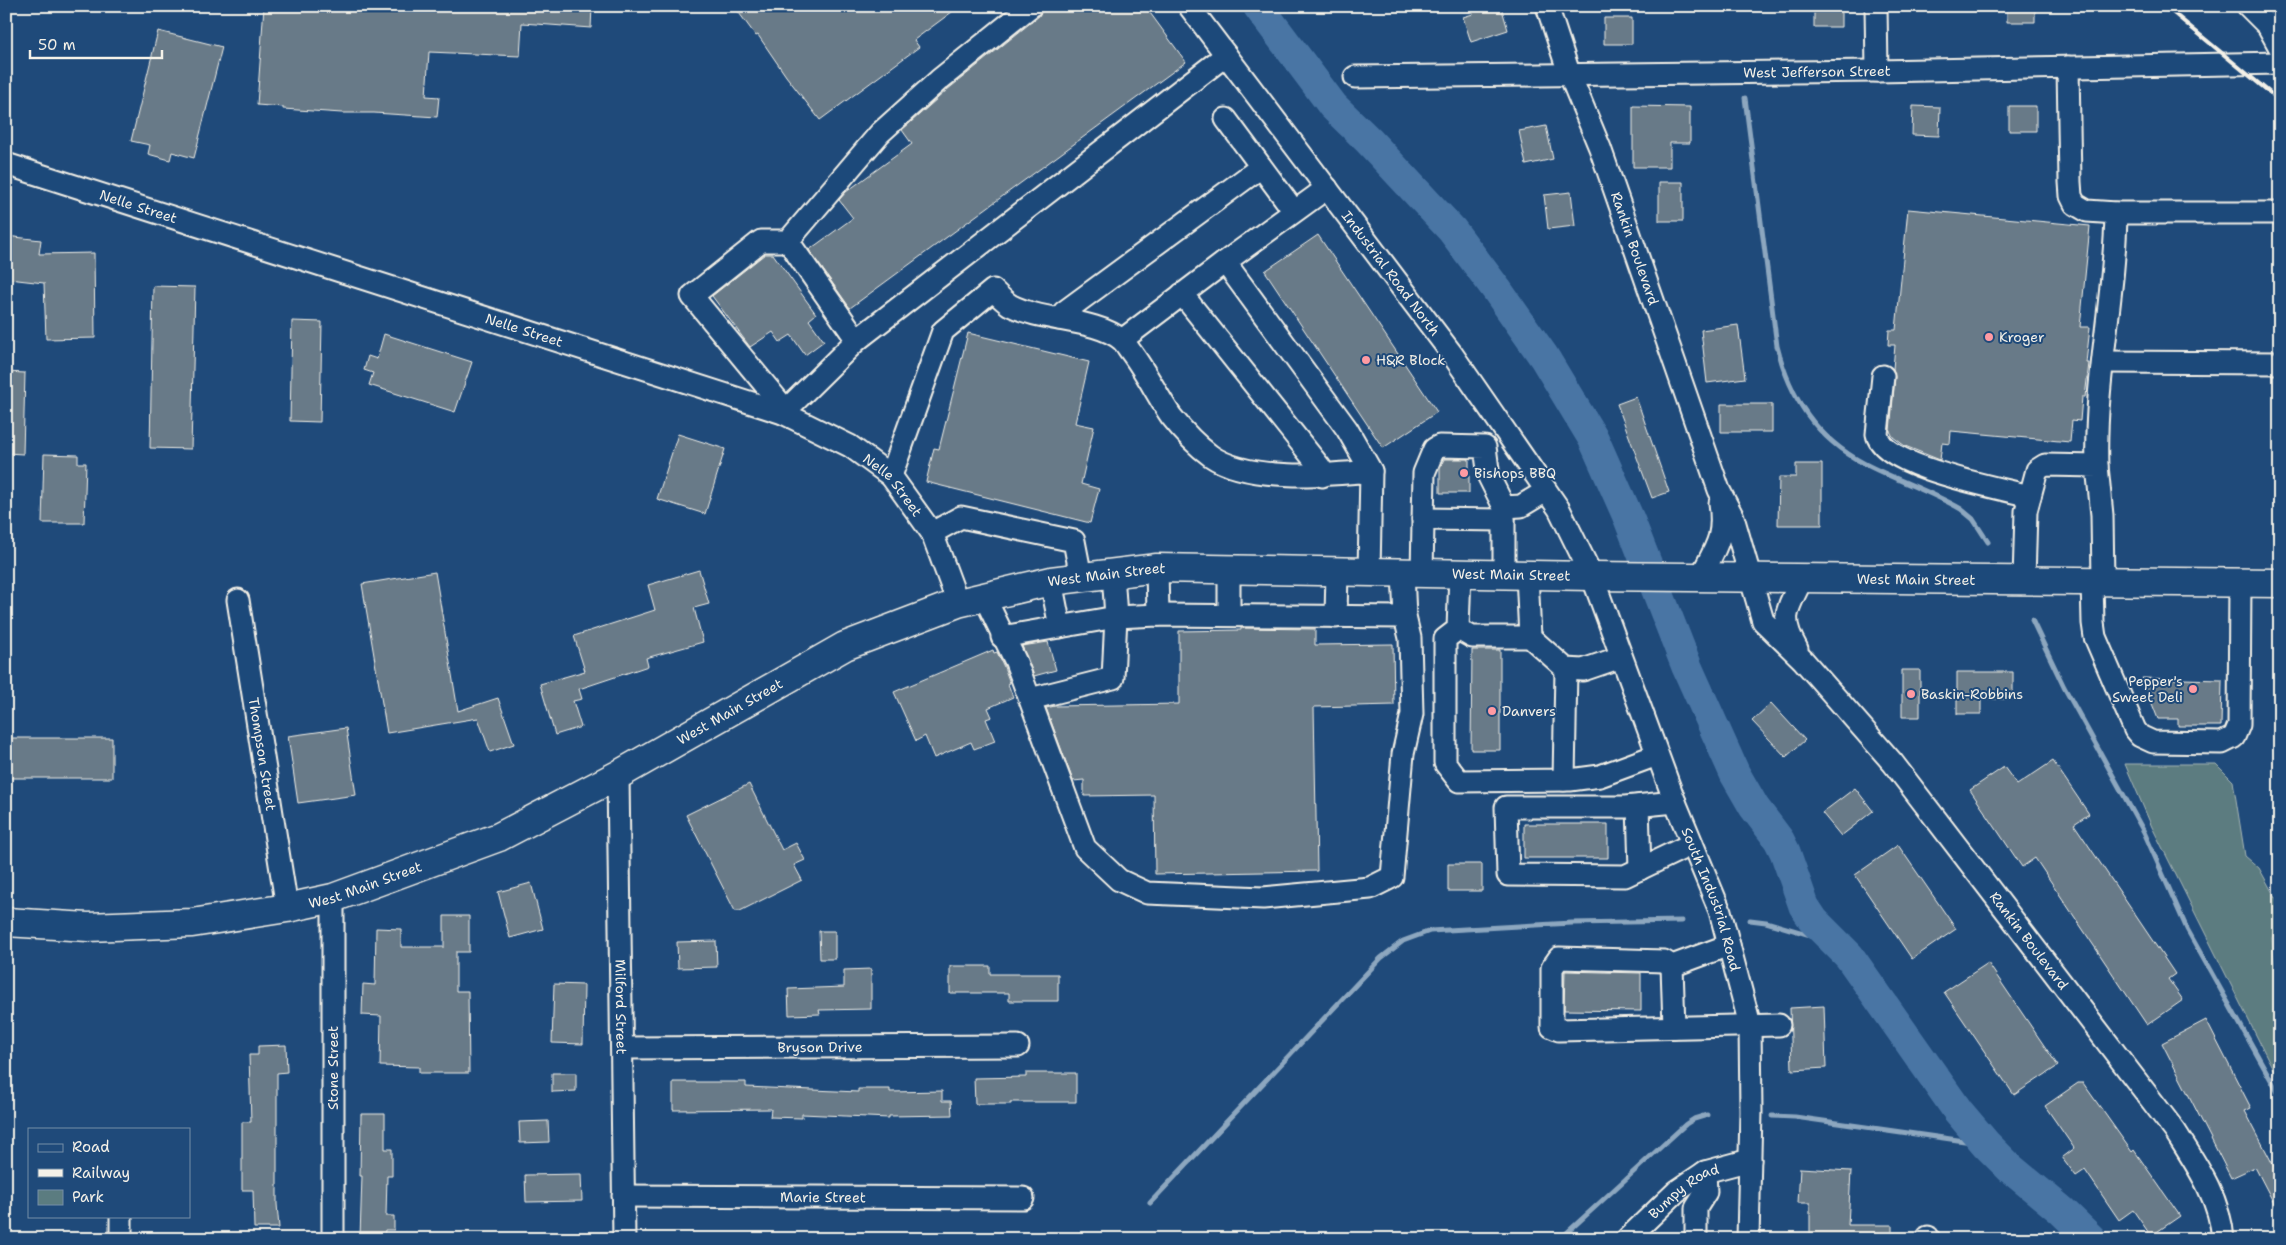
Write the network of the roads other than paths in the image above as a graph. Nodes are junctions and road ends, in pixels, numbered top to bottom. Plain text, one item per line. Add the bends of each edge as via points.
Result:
1 (1032, 6) edge
2 (1189, 6) edge
3 (1547, 6) edge
4 (1876, 6) edge
5 (2248, 6) edge
6 (2280, 48) edge
7 (1226, 55) junction
8 (2280, 63) edge
9 (2068, 67) junction
10 (1877, 71) junction
11 (1570, 73) junction
12 (1355, 77) dead end
13 (1226, 119) dead end
14 (6, 164) edge
15 (1261, 167) junction
16 (1326, 188) junction
17 (1294, 211) junction
18 (2280, 213) edge
19 (2116, 214) junction
20 (788, 241) junction
21 (1225, 262) junction
22 (1182, 294) junction
23 (1059, 319) junction
24 (857, 340) junction
25 (1122, 340) junction
26 (2103, 362) junction
27 (2280, 362) edge
28 (1883, 376) dead end
29 (785, 411) junction
30 (1507, 433) junction
31 (1485, 447) junction
32 (2097, 466) junction
33 (1370, 471) junction
34 (890, 476) junction
35 (1322, 476) junction
36 (1719, 490) junction
37 (1546, 491) junction
38 (2030, 496) junction
39 (1504, 514) junction
40 (1423, 519) junction
41 (932, 533) junction
42 (1157, 568) junction
43 (1229, 570) junction
44 (1337, 571) junction
45 (1369, 572) junction
46 (1413, 572) junction
47 (1113, 573) junction
48 (1460, 573) junction
49 (1515, 574) junction
50 (1592, 576) junction
51 (1688, 576) junction
52 (1081, 577) junction
53 (1750, 577) junction
54 (1803, 577) junction
55 (2024, 580) junction
56 (1051, 581) junction
57 (2098, 581) junction
58 (2240, 582) junction
59 (2280, 583) edge
60 (238, 600) dead end
61 (971, 600) junction
62 (1229, 614) junction
63 (1158, 615) junction
64 (1116, 617) junction
65 (1336, 617) junction
66 (1405, 617) junction
67 (1060, 627) junction
68 (1458, 630) junction
69 (1002, 637) junction
70 (1530, 637) junction
71 (1621, 657) junction
72 (1803, 660) junction
73 (1566, 669) junction
74 (1030, 699) junction
75 (1657, 755) junction
76 (618, 775) junction
77 (1564, 780) junction
78 (1675, 802) junction
79 (1638, 806) junction
80 (1692, 844) junction
81 (1640, 869) junction
82 (332, 898) junction
83 (287, 908) junction
84 (6, 922) edge
85 (1729, 945) junction
86 (1672, 966) junction
87 (1750, 1025) junction
88 (1779, 1026) dead end
89 (1674, 1027) junction
90 (1018, 1046) dead end
91 (622, 1048) junction
92 (1750, 1160) junction
93 (1705, 1172) junction
94 (623, 1196) junction
95 (1023, 1198) dead end
96 (121, 1218) edge
97 (121, 1239) edge
98 (333, 1239) edge
99 (624, 1239) edge
100 (1627, 1239) edge
101 (1696, 1239) edge
102 (1748, 1239) edge
103 (2223, 1239) edge

1 - 20 street via 938,80 880,133
2 - 7 street, Industrial Road North
3 - 11 street, Rankin Boulevard
4 - 10 street
5 - 6 street via 2268,26
7 - 16 street, Industrial Road North
7 - 24 street
8 - 9 street, West Jefferson Street
9 - 10 street, West Jefferson Street
9 - 19 street via 2068,159 2072,196 2075,204 2087,211
10 - 11 street, West Jefferson Street
11 - 12 street, West Jefferson Street
11 - 36 street, Rankin Boulevard via 1600,148
13 - 15 street
14 - 29 street, Nelle Street
15 - 17 street
15 - 23 street via 1064,312
16 - 17 street
16 - 30 street, Industrial Road North via 1452,354
17 - 21 street
18 - 19 street
19 - 26 street
20 - 24 street
20 - 29 street via 761,240 692,296
21 - 22 street
21 - 33 street via 1347,429
22 - 25 street
22 - 35 street via 1320,467
23 - 25 street via 1101,329
23 - 34 street via 1010,304 993,290 943,331
24 - 29 street
25 - 35 street via 1171,416 1193,441 1212,456 1257,471
26 - 27 street
26 - 32 street
28 - 38 street via 1877,434 1884,446 1907,462 1940,474
29 - 34 street, Nelle Street via 850,446
30 - 31 street
30 - 37 street, Industrial Road North
31 - 39 street via 1489,477
31 - 40 street via 1439,446 1434,449 1424,473
32 - 38 street via 2040,466 2034,474
32 - 57 street via 2102,514
33 - 35 street
33 - 45 street
34 - 41 street, Nelle Street
36 - 51 street, Rankin Boulevard via 1723,520 1721,535
36 - 53 street, Rankin Boulevard via 1733,517
37 - 39 street
37 - 50 street, Industrial Road North via 1559,509
38 - 55 street via 2024,528
39 - 40 street
39 - 49 street
40 - 46 street
41 - 52 street via 961,517 1074,541
41 - 61 street, Nelle Street
42 - 43 main road, West Main Street
42 - 47 main road, West Main Street
42 - 63 street
43 - 44 main road, West Main Street
43 - 62 street
44 - 45 main road, West Main Street
44 - 65 street
45 - 46 main road, West Main Street
46 - 48 main road, West Main Street
46 - 66 street
47 - 52 main road, West Main Street
47 - 64 street
48 - 49 main road, West Main Street
48 - 68 street
49 - 50 main road, West Main Street
49 - 70 street
50 - 51 main road, West Main Street
50 - 71 street, South Industrial Road
51 - 53 main road, West Main Street
52 - 56 main road, West Main Street
53 - 54 main road, West Main Street
53 - 72 street, Rankin Boulevard via 1764,621
54 - 55 main road, West Main Street
54 - 72 street, Rankin Boulevard via 1786,621 1788,633
55 - 57 main road, West Main Street
56 - 61 main road, West Main Street
56 - 67 street
57 - 58 main road, West Main Street
57 - 58 street via 2092,623 2095,637 2135,730 2153,742 2222,743 2234,737 2239,725
58 - 59 main road, West Main Street
60 - 83 street, Thompson Street
61 - 69 street, Nelle Street
61 - 76 main road, West Main Street via 845,646
62 - 63 street
62 - 65 street
63 - 64 street
64 - 67 street
64 - 74 street via 1113,678
65 - 66 street
66 - 74 street, Nelle Street via 1410,638 1412,714 1403,754 1392,877 1370,888 1263,898 1148,894 1119,880 1085,848
67 - 69 street
68 - 70 street via 1472,636
68 - 77 street via 1445,639 1445,763 1459,781
69 - 74 street, Nelle Street
70 - 73 street
71 - 73 street via 1583,670
71 - 75 street, South Industrial Road
72 - 103 street, Rankin Boulevard via 1893,763 2175,1131 2214,1198
73 - 77 street
75 - 77 street via 1600,776
75 - 78 street, South Industrial Road
76 - 82 main road, West Main Street via 499,838
76 - 91 street, Milford Street
78 - 79 street
78 - 80 street, South Industrial Road
79 - 81 street
79 - 81 street via 1506,807 1508,875 1626,876
80 - 81 street
80 - 85 street, South Industrial Road via 1720,912
82 - 83 main road, West Main Street
82 - 98 street, Stone Street
83 - 84 main road, West Main Street via 192,923 88,927
85 - 86 street
85 - 87 street, South Industrial Road
86 - 89 street
86 - 89 street via 1664,961 1559,958 1552,968 1552,1027 1559,1030
87 - 88 street
87 - 89 street
87 - 92 street, South Industrial Road
90 - 91 street, Bryson Drive
91 - 94 street, Milford Street
92 - 93 street, Bumpy Road
92 - 102 street, South Industrial Road
93 - 100 street, Bumpy Road via 1677,1191
93 - 101 street via 1706,1192 1696,1208
94 - 95 street, Marie Street
94 - 99 street, Milford Street
96 - 97 street

